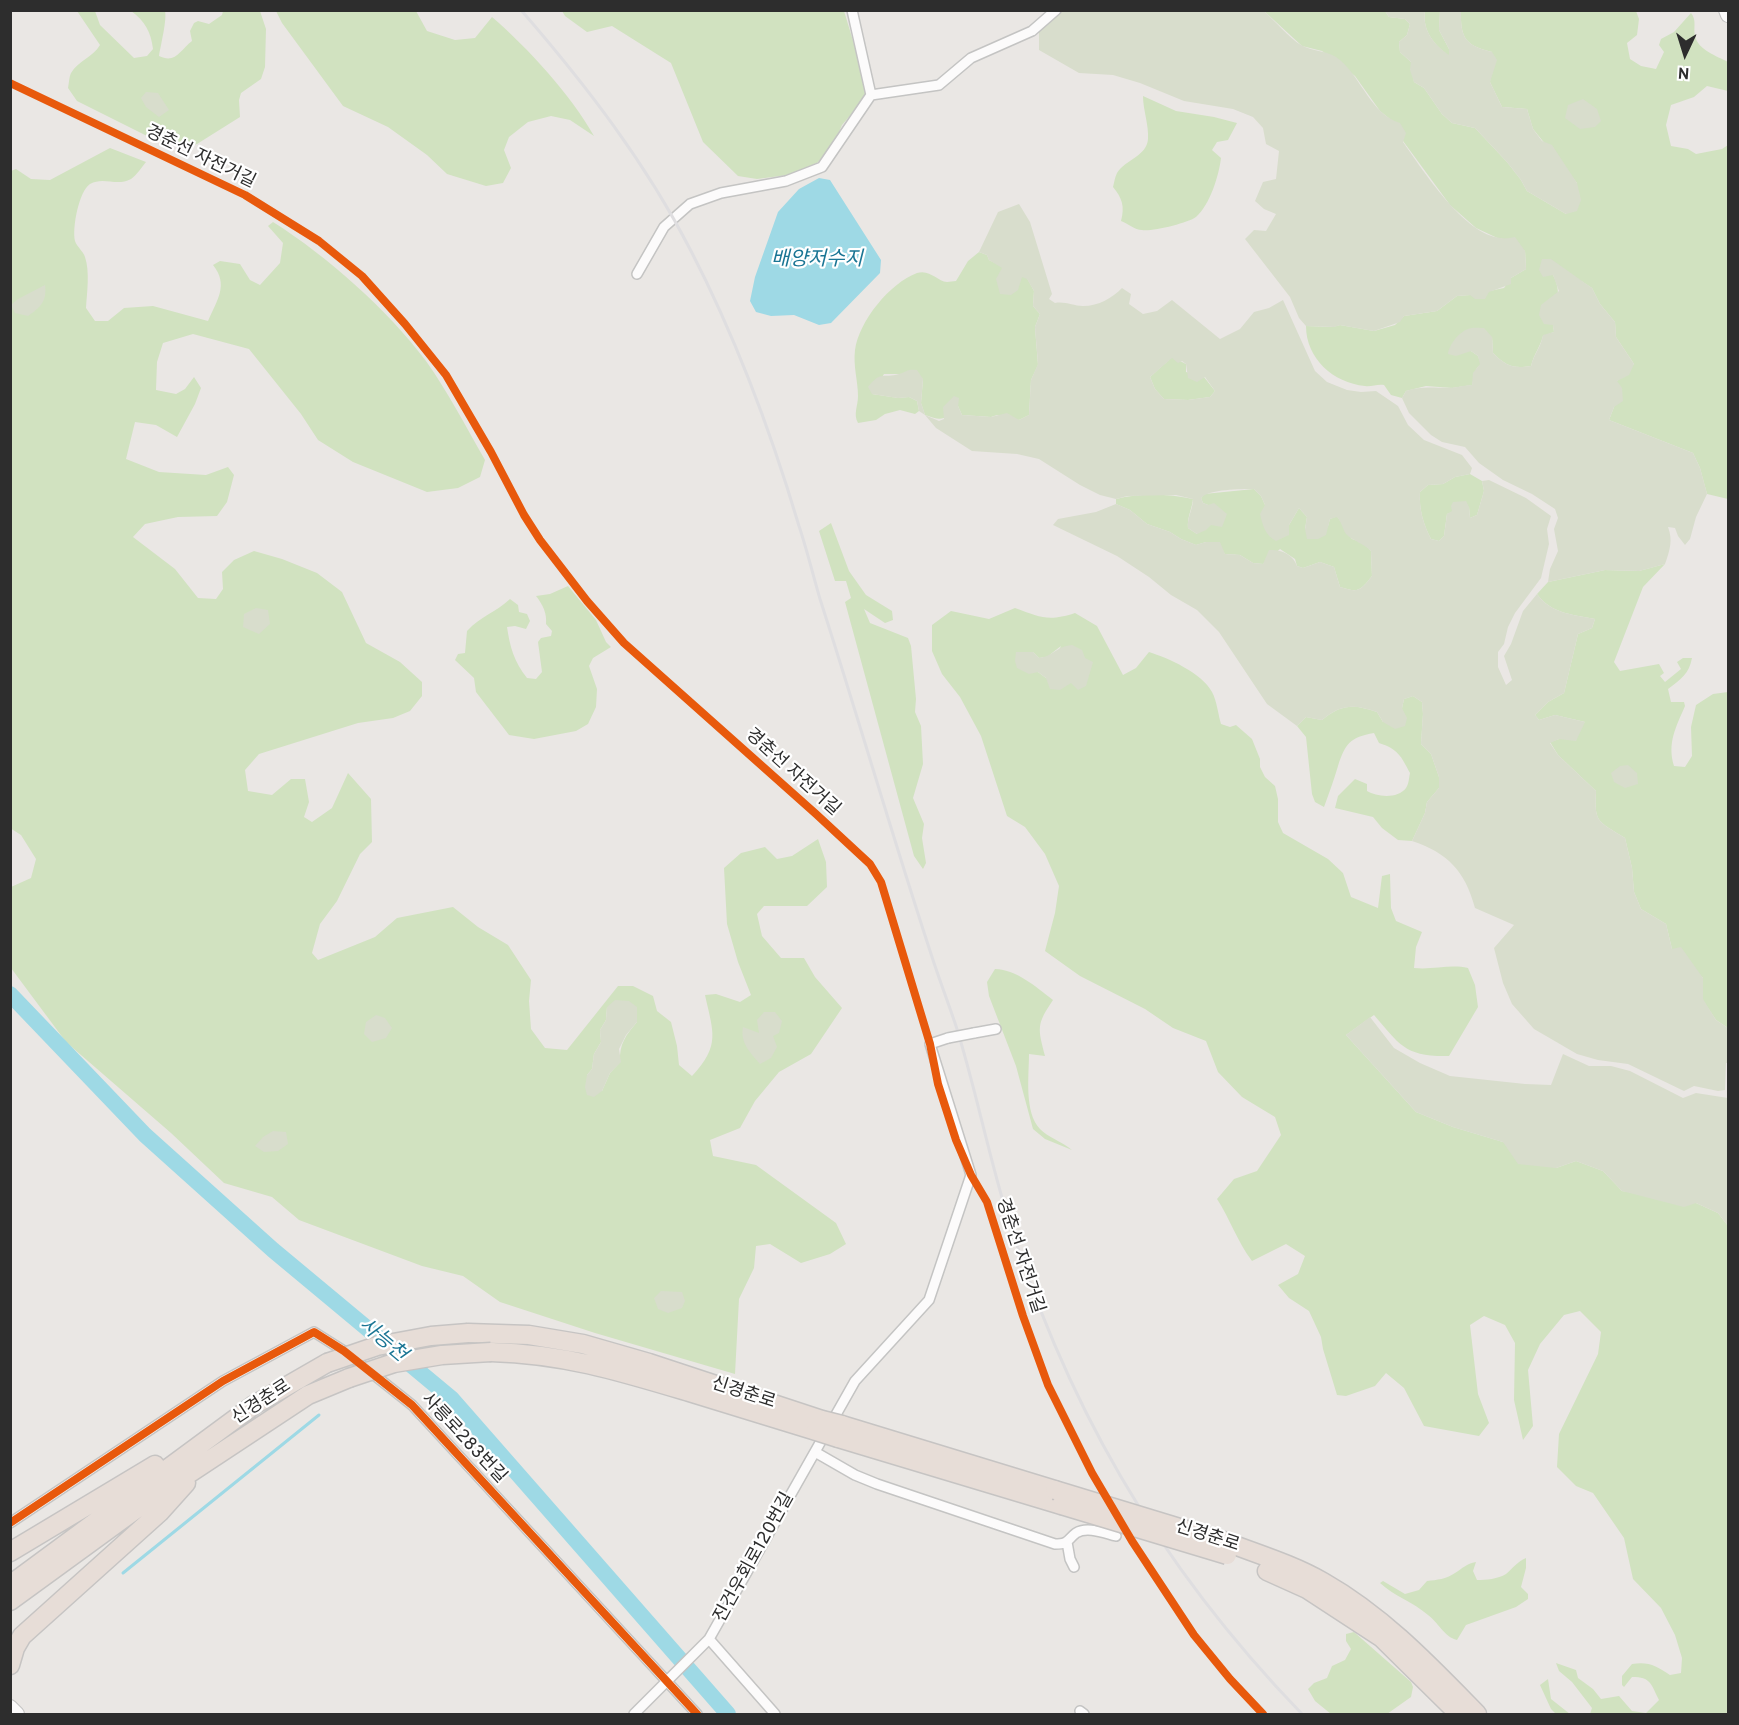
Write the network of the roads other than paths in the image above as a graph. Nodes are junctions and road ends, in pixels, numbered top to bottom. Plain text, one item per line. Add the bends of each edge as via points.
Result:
1 (852, 10) edge
2 (1056, 10) edge
3 (1726, 10) edge
4 (1728, 15) edge
5 (871, 95) junction
6 (636, 274) dead end
7 (996, 1029) dead end
8 (819, 1425) junction
9 (220, 1431) junction
10 (815, 1452) junction
11 (203, 1465) junction
12 (10, 1523) edge
13 (1116, 1536) dead end
14 (1067, 1542) junction
15 (1224, 1548) junction
16 (10, 1552) edge
17 (1074, 1568) dead end
18 (10, 1585) edge
19 (10, 1601) edge
20 (40, 1618) junction
21 (10, 1634) edge
22 (710, 1639) junction
23 (10, 1665) edge
24 (667, 1681) junction
25 (10, 1707) edge
26 (17, 1714) edge
27 (634, 1714) edge
28 (697, 1714) edge
29 (775, 1714) edge
30 (1459, 1714) edge
31 (1477, 1714) edge

1 - 5 street
2 - 5 street via 1032,31 971,58 939,85
3 - 4 street
5 - 6 street via 822,167 786,181 721,193 690,204 664,227
7 - 10 street, 진건우회로120번길, bridge via 930,1044 972,1175 929,1300 855,1381
8 - 9 highway, 신경춘로, bridge via 650,1363 582,1344 529,1335 468,1332 377,1346 327,1364 262,1400
8 - 11 highway, 신경춘로, bridge via 618,1370 547,1356 490,1352 442,1355 394,1363 308,1395
8 - 15 highway, 신경춘로, bridge
9 - 16 highway via 192,1442
9 - 18 highway, 신경춘로
10 - 14 street via 855,1475 901,1492 1055,1544
10 - 22 street, 진건우회로120번길
11 - 19 highway, 신경춘로
11 - 20 highway via 160,1512
12 - 24 street, 사릉로283번길 via 223,1381 314,1332 412,1405
13 - 14 street via 1085,1530
14 - 17 street
15 - 30 highway, 신경춘로 via 1307,1589 1382,1638
15 - 31 highway, 신경춘로 via 1322,1581 1368,1611
20 - 21 highway
20 - 23 highway via 22,1636
22 - 24 street
22 - 29 street, 진건우회로120번길
24 - 27 street
24 - 28 street, 사릉로283번길
25 - 26 street

